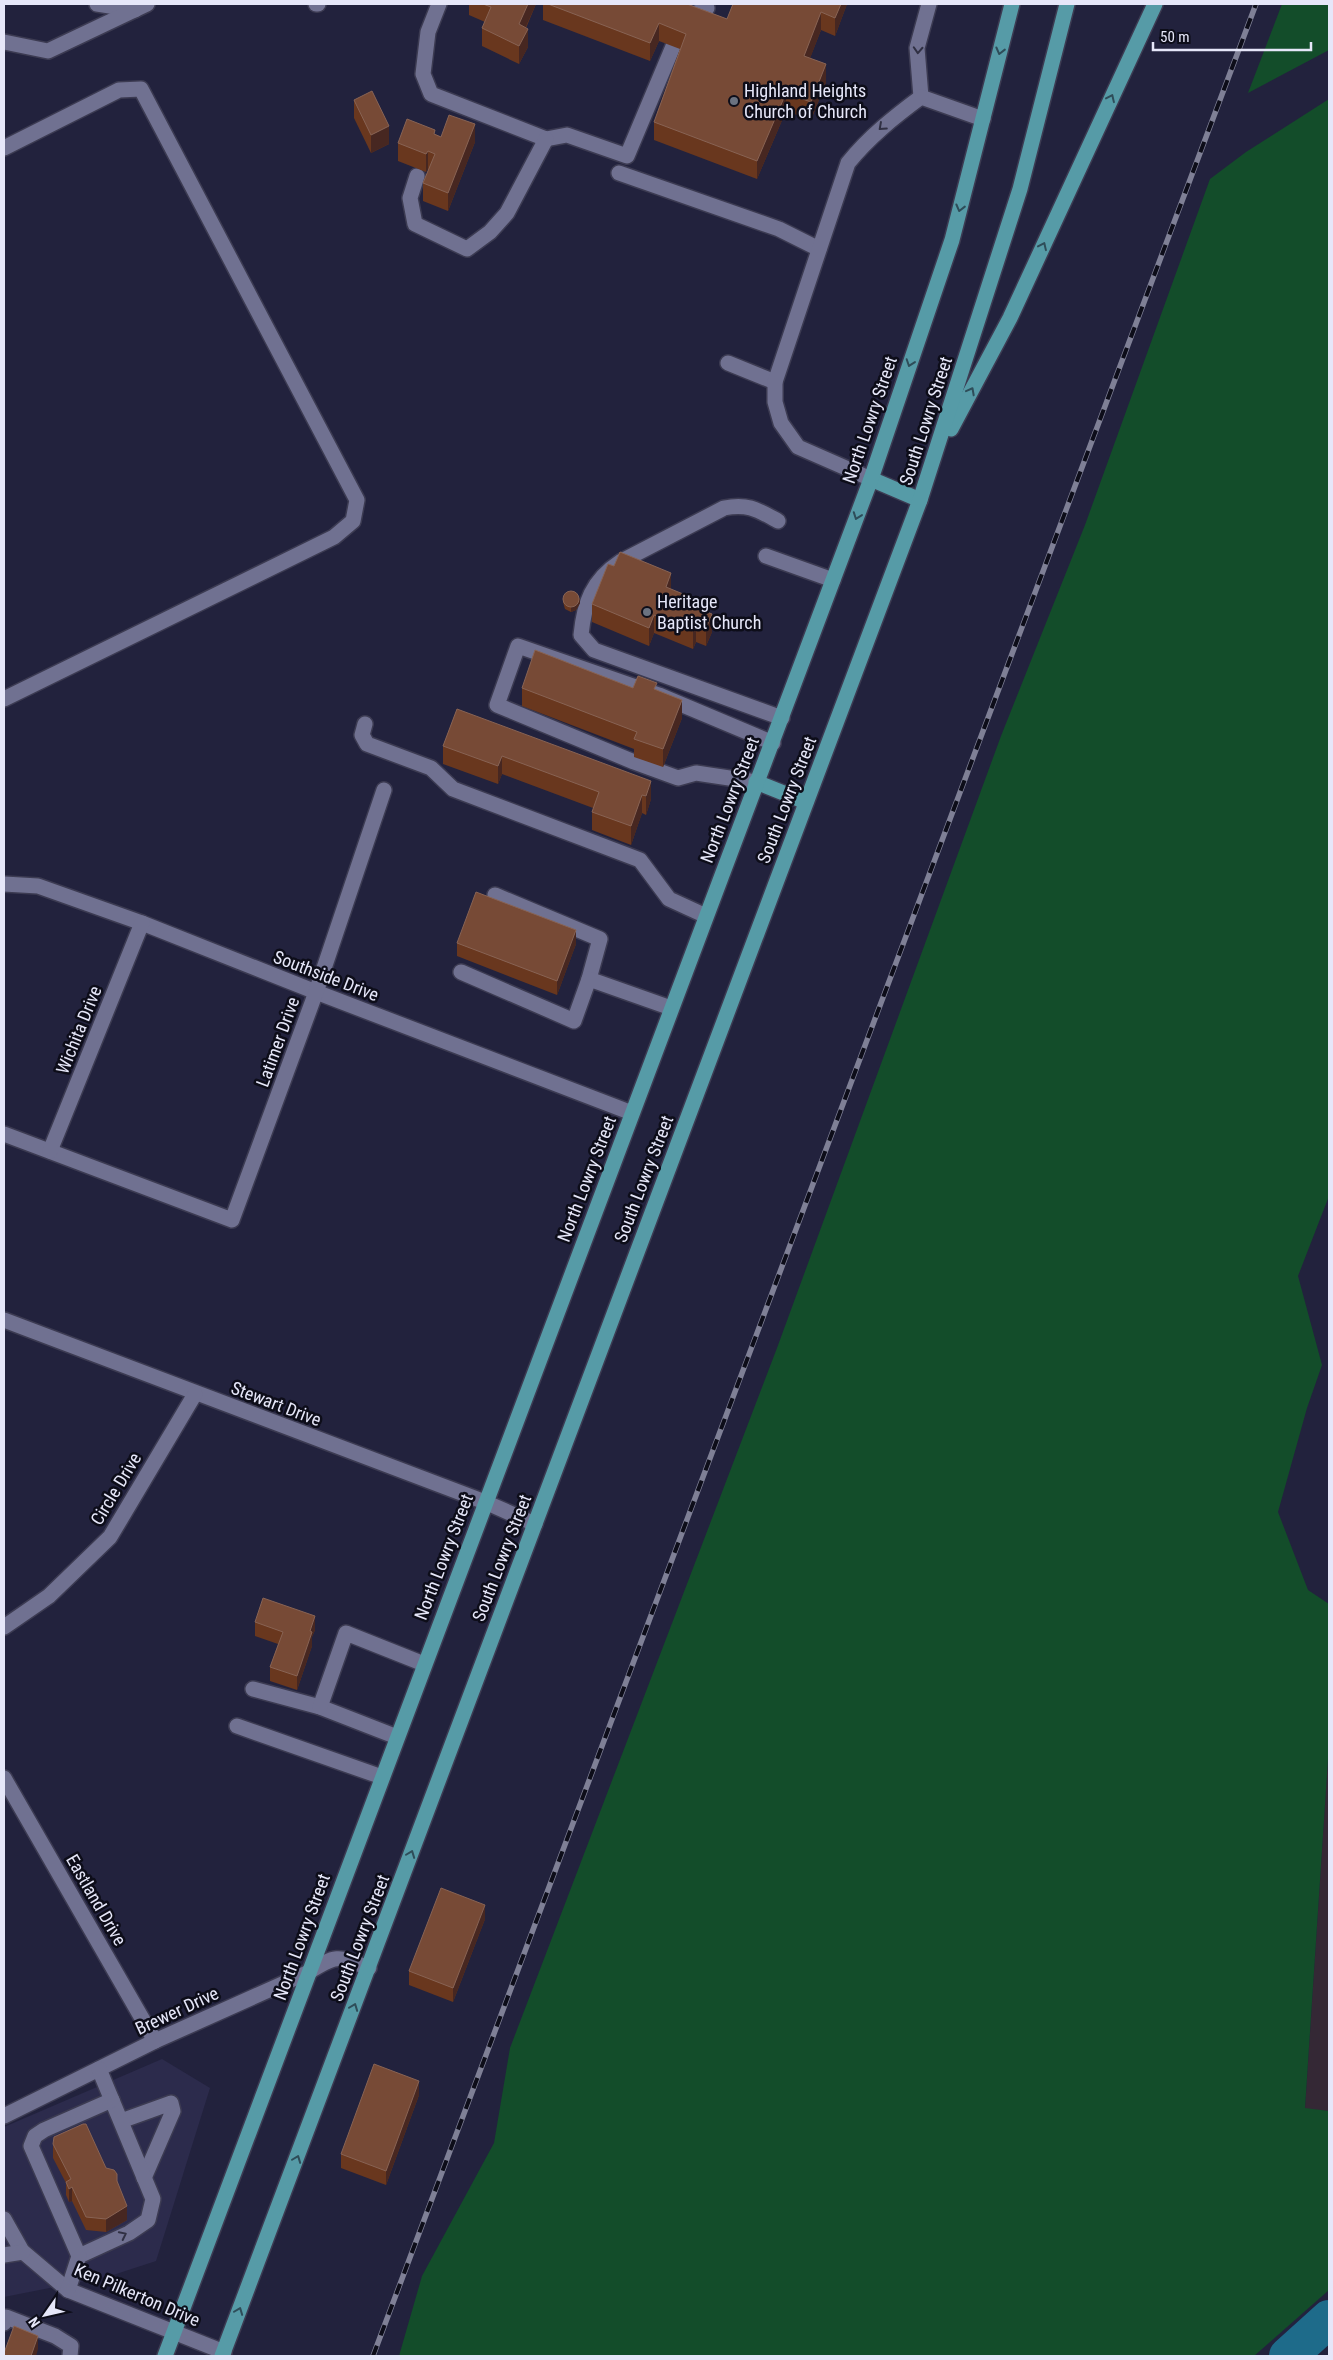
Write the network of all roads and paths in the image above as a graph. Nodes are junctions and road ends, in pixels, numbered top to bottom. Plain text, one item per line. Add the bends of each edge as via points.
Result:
1 (97, 4) edge
2 (439, 4) edge
3 (929, 4) edge
4 (1012, 4) edge
5 (1067, 4) edge
6 (1155, 4) edge
7 (141, 7) edge
8 (707, 8) dead end
9 (4, 42) edge
10 (921, 97) junction
11 (983, 119) junction
12 (546, 139) junction
13 (4, 148) edge
14 (619, 172) dead end
15 (417, 176) dead end
16 (819, 249) junction
17 (728, 363) dead end
18 (775, 382) junction
19 (932, 465) junction
20 (870, 479) junction
21 (920, 500) junction
22 (778, 521) dead end
23 (766, 556) dead end
24 (833, 580) junction
25 (4, 699) edge
26 (782, 718) junction
27 (365, 724) dead end
28 (773, 743) junction
29 (756, 782) junction
30 (384, 790) dead end
31 (806, 802) junction
32 (4, 884) edge
33 (495, 895) dead end
34 (706, 916) junction
35 (142, 923) junction
36 (461, 972) dead end
37 (589, 979) junction
38 (316, 992) junction
39 (672, 1008) junction
40 (632, 1113) junction
41 (4, 1134) edge
42 (50, 1151) junction
43 (4, 1320) edge
44 (195, 1394) junction
45 (485, 1502) junction
46 (535, 1524) junction
47 (4, 1627) edge
48 (424, 1664) junction
49 (253, 1689) dead end
50 (320, 1707) junction
51 (237, 1726) dead end
52 (397, 1738) junction
53 (382, 1776) junction
54 (4, 1778) edge
55 (369, 1968) junction
56 (309, 1972) junction
57 (155, 2041) junction
58 (99, 2069) junction
59 (112, 2100) junction
60 (4, 2116) edge
61 (121, 2122) junction
62 (144, 2178) junction
63 (4, 2219) edge
64 (24, 2252) junction
65 (4, 2255) edge
66 (79, 2256) junction
67 (68, 2290) junction
68 (4, 2323) edge
69 (175, 2332) junction
70 (223, 2354) edge
71 (70, 2356) edge
72 (165, 2356) edge

1 - 7 street
2 - 12 street via 428,32 423,74 431,94
3 -> 10 street via 917,48
4 -> 11 main road, North Lowry Street
5 - 19 main road, South Lowry Street via 1020,189
19 -> 6 main road via 1010,318
7 - 9 street via 48,51
8 - 12 street via 685,18 627,156 567,134
10 - 11 street
10 -> 16 street via 864,143 848,163
11 -> 20 main road, North Lowry Street via 952,240
12 - 15 street via 507,213 468,249 415,224 410,198
13 - 25 street via 119,90 141,89 357,500 353,521 334,537
14 - 16 street via 779,229
16 - 18 street
17 - 18 street
18 - 20 street via 775,402 781,423 798,447
19 - 21 main road, South Lowry Street
20 - 21 main road
20 -> 24 main road, North Lowry Street
21 - 31 main road, South Lowry Street
22 - 26 street via 749,506 724,508 620,562 596,584 583,615 581,635 594,650
23 - 24 street
24 - 26 main road, North Lowry Street
26 - 28 main road, North Lowry Street
27 - 34 street via 362,735 367,744 431,768 453,789 640,860 669,899
28 - 29 main road, North Lowry Street
28 - 29 street via 659,695 518,646 497,705 678,778 696,773
29 - 31 main road
29 - 34 main road, North Lowry Street
30 - 38 street, Latimer Drive
31 - 46 main road, South Lowry Street
32 - 35 street, Southside Drive via 38,886
33 - 37 street via 600,939
34 - 39 main road, North Lowry Street
35 - 38 street, Southside Drive
35 - 42 street, Wichita Drive
36 - 37 street via 574,1021
37 - 39 street
38 - 40 street, Southside Drive
38 - 42 street, Latimer Drive via 232,1220
39 - 40 main road, North Lowry Street
40 - 45 main road, North Lowry Street
41 - 42 street
43 - 44 street, Stewart Drive
44 - 45 street, Stewart Drive
44 - 47 street, Circle Drive via 110,1537 48,1596
45 - 46 street, Stewart Drive
45 - 48 main road, North Lowry Street
55 -> 46 main road, South Lowry Street
48 - 50 street via 346,1632
48 - 52 main road, North Lowry Street
49 - 50 street
50 - 52 street
51 - 53 street
52 - 53 main road, North Lowry Street
53 - 56 main road, North Lowry Street
54 - 57 street, Eastland Drive
55 - 56 street, Brewer Drive via 342,1957 327,1960
70 -> 55 main road, South Lowry Street
56 - 57 street, Brewer Drive
56 - 69 main road, North Lowry Street
57 - 58 street, Brewer Drive
58 - 59 street
58 - 60 street, Brewer Drive
59 - 61 street
59 - 66 street via 44,2130 35,2136 31,2146
61 - 62 street
61 - 62 street via 171,2102 173,2111
66 -> 62 street via 148,2220 153,2199
63 - 64 street, Ken Pilkerton Drive
64 - 65 street
64 - 67 street, Ken Pilkerton Drive
66 - 67 street
67 - 69 street, Ken Pilkerton Drive
68 - 71 street via 6,2317 55,2336 71,2346
69 - 70 street, Ken Pilkerton Drive
69 - 72 main road, North Lowry Street

